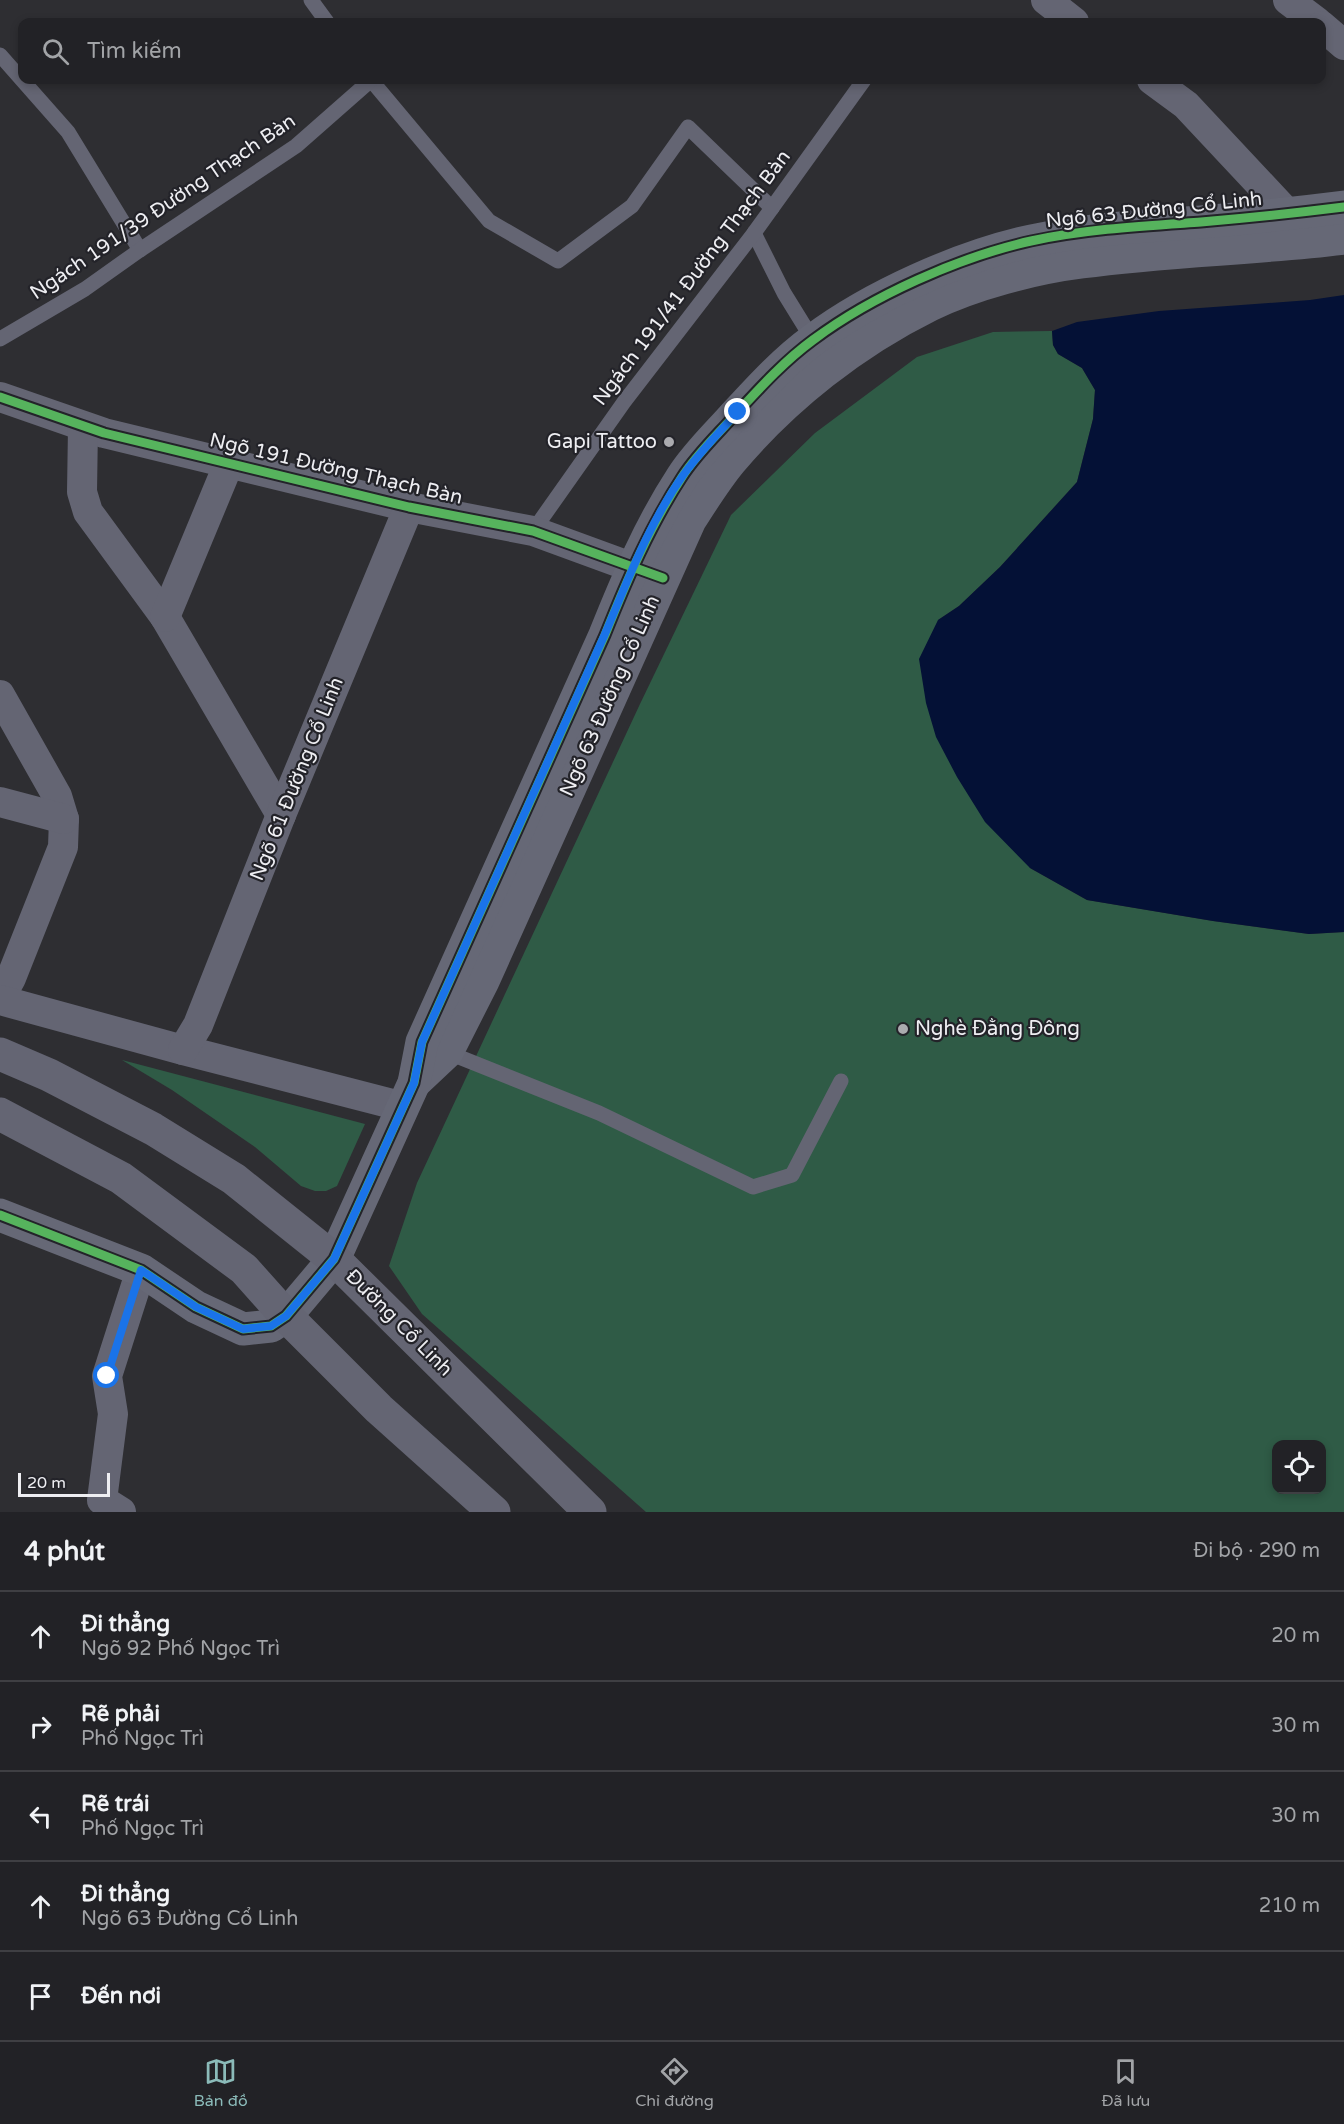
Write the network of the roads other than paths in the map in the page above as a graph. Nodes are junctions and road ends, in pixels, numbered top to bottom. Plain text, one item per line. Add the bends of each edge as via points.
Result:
1 (311, 0) edge
2 (1047, 0) edge
3 (1288, 0) edge
4 (324, 18) edge
5 (1069, 18) edge
6 (1312, 18) edge
7 (1326, 29) edge
8 (1344, 45) edge
9 (0, 56) edge
10 (18, 76) edge
11 (25, 84) edge
12 (366, 84) edge
13 (374, 84) edge
14 (861, 84) edge
15 (1157, 84) edge
16 (1344, 207) edge
17 (772, 208) junction
18 (1292, 229) junction
19 (754, 232) junction
20 (1344, 238) edge
21 (140, 250) junction
22 (1034, 256) junction
23 (0, 339) edge
24 (813, 340) junction
25 (836, 364) junction
26 (0, 397) edge
27 (83, 427) junction
28 (229, 463) junction
29 (409, 507) junction
30 (533, 531) junction
31 (633, 567) junction
32 (663, 578) junction
33 (165, 617) junction
34 (0, 695) edge
35 (0, 802) edge
36 (281, 815) junction
37 (64, 819) junction
38 (0, 999) edge
39 (435, 1047) junction
40 (183, 1050) junction
41 (0, 1054) edge
42 (842, 1081) dead end
43 (409, 1095) junction
44 (0, 1114) edge
45 (0, 1215) edge
46 (334, 1259) junction
47 (141, 1270) junction
48 (286, 1316) junction
49 (121, 1512) edge
50 (494, 1512) edge
51 (590, 1512) edge

1 - 4 lane
2 - 5 street
3 - 6 street
7 - 8 street
9 - 10 lane
11 - 21 lane via 68,132
12 - 21 lane, Ngách 191/39 Đường Thạch Bàn via 296,146
13 - 17 lane via 489,221 558,261 632,206 688,127
14 - 17 lane, Ngách 191/41 Đường Thạch Bàn
15 - 18 street via 1186,105
16 - 18 street, Ngõ 63 Đường Cổ Linh
17 - 19 lane, Ngách 191/41 Đường Thạch Bàn
18 - 20 street, Ngõ 63 Đường Cổ Linh
18 - 22 street, Ngõ 63 Đường Cổ Linh via 1133,241 1081,262
19 - 24 lane
19 - 30 lane, Ngách 191/41 Đường Thạch Bàn via 624,402
21 - 23 lane, Ngách 191/39 Đường Thạch Bàn via 85,289
22 - 24 street, Ngõ 63 Đường Cổ Linh via 940,271 850,316
22 - 25 street, Ngõ 63 Đường Cổ Linh via 1011,276 932,304 879,333
24 - 25 street
24 - 31 street, Ngõ 63 Đường Cổ Linh via 767,379 683,475
25 - 32 street, Ngõ 63 Đường Cổ Linh via 776,413 731,461 690,520
26 - 27 street, Ngõ 191 Đường Thạch Bàn
27 - 28 street, Ngõ 191 Đường Thạch Bàn
27 - 33 street via 82,492 88,512
28 - 29 street, Ngõ 191 Đường Thạch Bàn
28 - 33 street
29 - 30 street, Ngõ 191 Đường Thạch Bàn
29 - 36 street, Ngõ 61 Đường Cổ Linh
30 - 31 street, Ngõ 191 Đường Thạch Bàn
31 - 32 street, Ngõ 191 Đường Thạch Bàn
31 - 39 street, Ngõ 63 Đường Cổ Linh
32 - 39 street, Ngõ 63 Đường Cổ Linh via 483,981
33 - 36 street
34 - 37 street via 57,796
35 - 37 street
36 - 40 street, Ngõ 61 Đường Cổ Linh via 198,1026
37 - 38 street via 63,848
38 - 40 street
39 - 42 lane via 599,1113 753,1187 792,1175
39 - 43 street, Ngõ 63 Đường Cổ Linh
40 - 43 street
41 - 46 main road, Đường Cổ Linh via 48,1075 234,1179
43 - 46 street, Ngõ 63 Đường Cổ Linh
44 - 48 main road via 121,1178 244,1269
45 - 47 street
46 - 48 street, Ngõ 63 Đường Cổ Linh
46 - 51 main road, Đường Cổ Linh
47 - 48 street via 196,1307 243,1329 271,1326
47 - 49 street via 107,1376 113,1414 102,1500
48 - 50 main road via 379,1409

